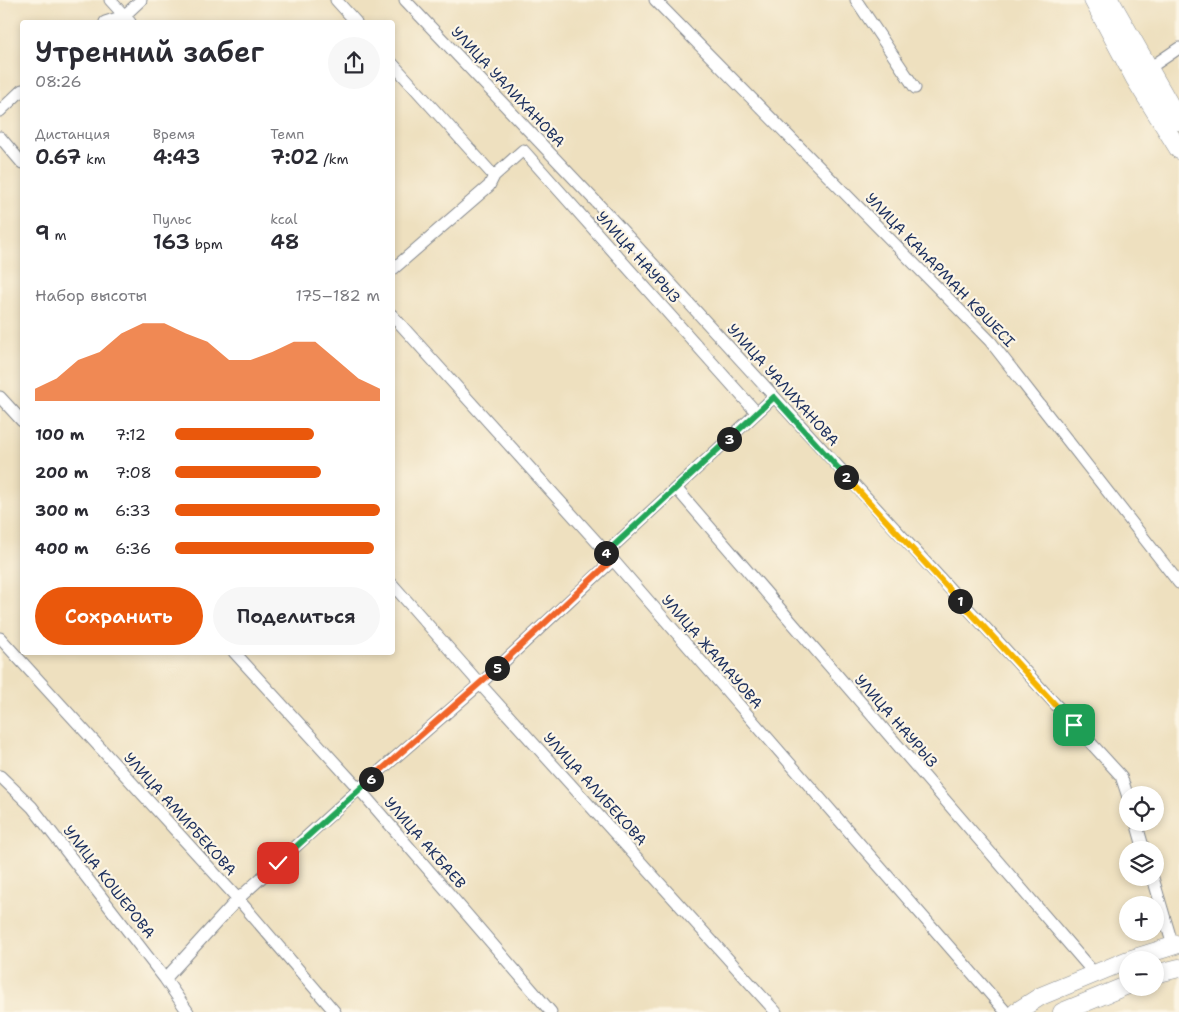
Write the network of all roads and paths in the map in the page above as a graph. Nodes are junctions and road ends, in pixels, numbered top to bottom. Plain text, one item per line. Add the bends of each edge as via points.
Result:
1 (110, 0) edge
2 (141, 0) edge
3 (336, 0) edge
4 (405, 0) edge
5 (655, 0) edge
6 (856, 0) edge
7 (1093, 0) edge
8 (1110, 0) edge
9 (127, 19) edge
10 (354, 20) edge
11 (1179, 48) edge
12 (395, 66) edge
13 (1148, 69) junction
14 (915, 88) dead end
15 (20, 92) edge
16 (0, 111) edge
17 (1179, 121) edge
18 (0, 137) edge
19 (1179, 150) edge
20 (20, 161) edge
21 (494, 176) junction
22 (395, 267) edge
23 (395, 318) edge
24 (0, 397) edge
25 (774, 397) junction
26 (757, 413) junction
27 (20, 420) edge
28 (676, 488) junction
29 (609, 556) junction
30 (1179, 583) edge
31 (395, 587) edge
32 (0, 638) edge
33 (237, 655) edge
34 (480, 684) junction
35 (0, 776) edge
36 (1124, 786) edge
37 (359, 790) junction
38 (1155, 886) edge
39 (238, 899) junction
40 (1176, 945) edge
41 (1157, 951) edge
42 (1119, 963) edge
43 (1179, 968) edge
44 (1164, 972) edge
45 (1094, 973) junction
46 (164, 978) junction
47 (1119, 988) edge
48 (188, 1012) edge
49 (334, 1012) edge
50 (551, 1012) edge
51 (776, 1012) edge
52 (1006, 1012) edge
53 (1016, 1012) edge
54 (1062, 1012) edge

1 - 9 street
2 - 9 street
3 - 10 street
4 - 25 street, УЛИЦА УАЛИХАНОВА via 600,206
5 - 30 street, УЛИЦА КАҺАРМАН КӨШЕСІ via 990,341
6 - 14 street
7 - 19 main road via 1135,79
8 - 13 main road
11 - 13 street
12 - 21 street
13 - 17 main road
15 - 16 street
18 - 20 street
21 - 22 street, УЛИЦА НАУРЫЗ via 489,186
21 - 26 street, УЛИЦА НАУРЫЗ via 523,150
23 - 29 street, УЛИЦА ЖАМАУОВА
24 - 27 street
25 - 26 street
25 - 36 street, УЛИЦА УАЛИХАНОВА via 1121,776
26 - 28 street
28 - 29 street
28 - 45 street, УЛИЦА НАУРЫЗ
29 - 34 street
29 - 52 street, УЛИЦА ЖАМАУОВА
31 - 34 street, УЛИЦА АЛИБЕКОВА
32 - 39 street, УЛИЦА АМИРБЕКОВА
33 - 37 street, УЛИЦА АКБАЕВ
34 - 37 street
34 - 51 street, УЛИЦА АЛИБЕКОВА
35 - 46 street, УЛИЦА КОШЕРОВА via 32,807
37 - 39 street
37 - 50 street, УЛИЦА АКБАЕВ
38 - 40 street
39 - 46 street
39 - 49 street, УЛИЦА АМИРБЕКОВА
40 - 41 main road
42 - 45 main road
43 - 44 main road
45 - 53 main road via 1041,996
46 - 48 street, УЛИЦА КОШЕРОВА
47 - 54 main road

